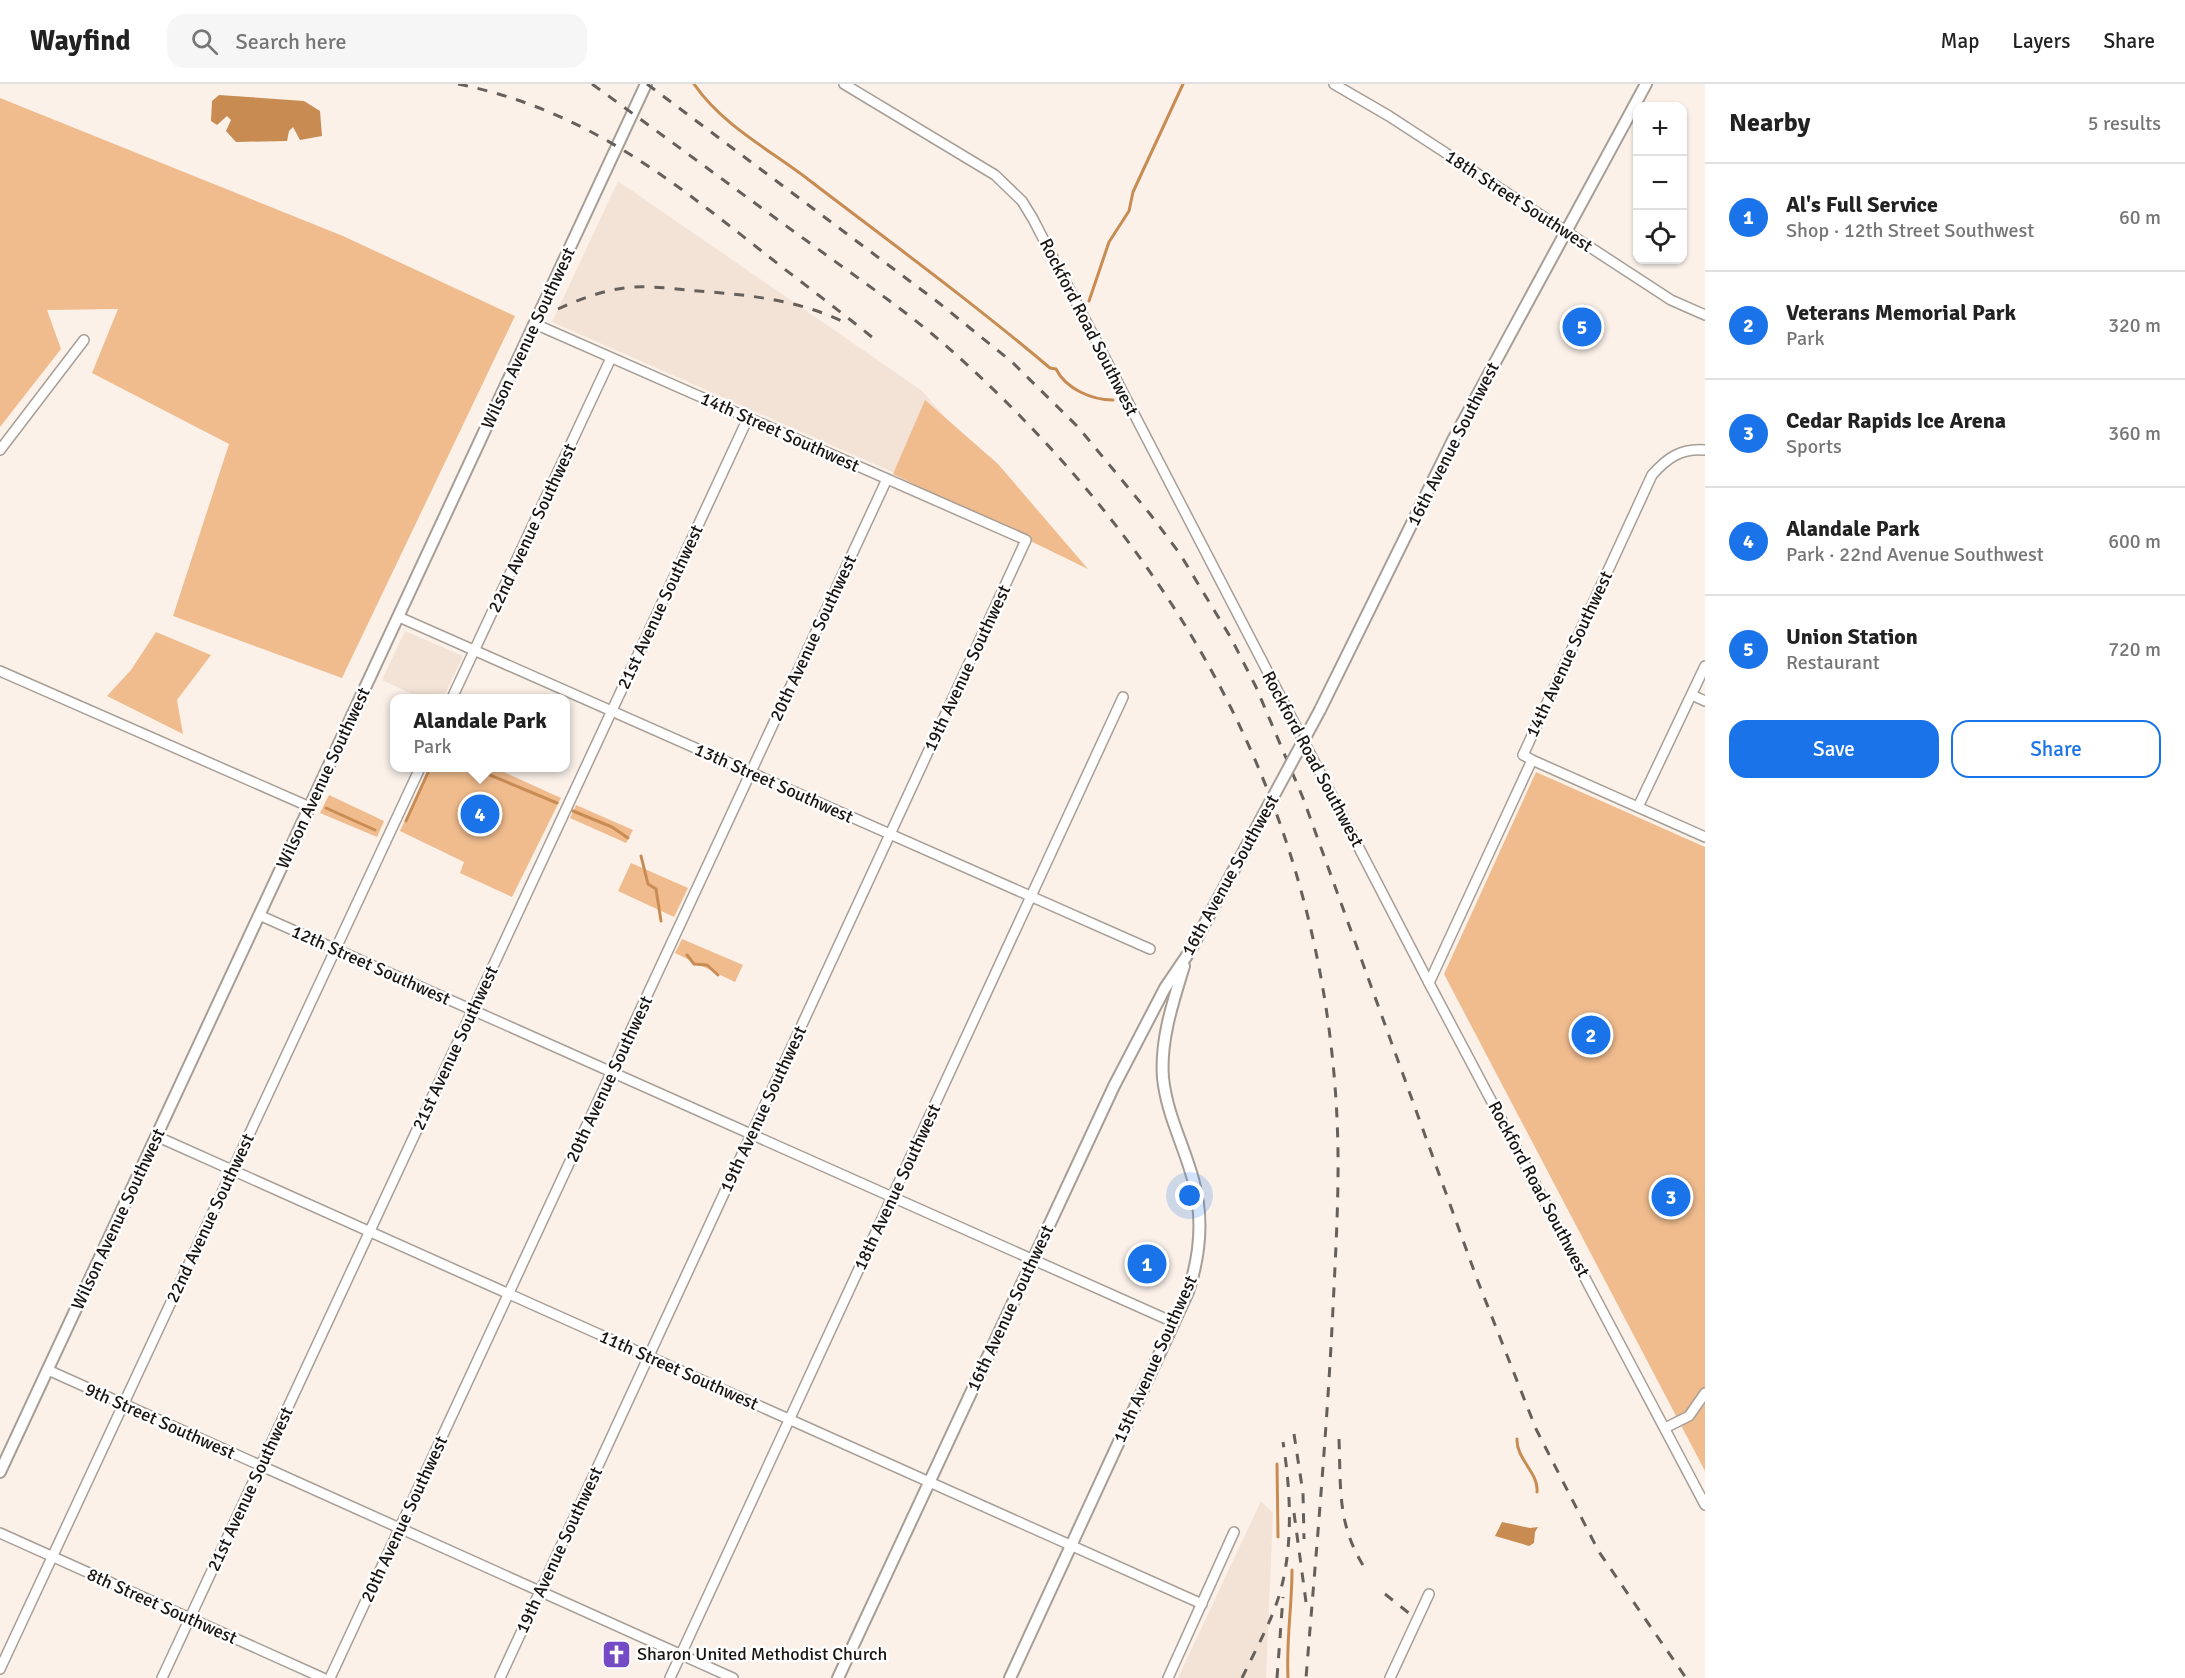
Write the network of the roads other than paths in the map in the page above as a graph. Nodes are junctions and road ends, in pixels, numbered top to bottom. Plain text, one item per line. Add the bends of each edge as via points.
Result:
1 (646, 84) edge
2 (844, 84) edge
3 (1334, 84) edge
4 (1646, 84) edge
5 (1565, 232) junction
6 (1705, 315) edge
7 (535, 324) junction
8 (84, 340) dead end
9 (611, 358) junction
10 (748, 418) junction
11 (0, 450) edge
12 (1705, 450) edge
13 (887, 479) junction
14 (1026, 540) joint
15 (399, 616) junction
16 (475, 650) junction
17 (1705, 666) edge
18 (0, 671) edge
19 (454, 694) edge
20 (1692, 695) junction
21 (1123, 697) dead end
22 (1705, 701) edge
23 (612, 711) junction
24 (1532, 760) junction
25 (418, 772) edge
26 (751, 772) junction
27 (310, 807) junction
28 (1638, 807) junction
29 (890, 834) junction
30 (1705, 837) edge
31 (1031, 896) junction
32 (260, 915) junction
33 (335, 949) junction
34 (1150, 949) dead end
35 (1190, 952) junction
36 (1430, 983) junction
37 (473, 1010) junction
38 (612, 1072) junction
39 (751, 1134) junction
40 (156, 1136) junction
41 (232, 1170) junction
42 (892, 1197) junction
43 (369, 1232) junction
44 (1033, 1260) junction
45 (509, 1294) junction
46 (1173, 1322) junction
47 (649, 1357) junction
48 (48, 1370) junction
49 (1705, 1393) edge
50 (123, 1404) junction
51 (789, 1420) junction
52 (1665, 1428) junction
53 (261, 1466) junction
54 (0, 1472) edge
55 (929, 1482) junction
56 (1705, 1504) edge
57 (400, 1528) junction
58 (1234, 1532) dead end
59 (0, 1533) edge
60 (1071, 1546) junction
61 (52, 1557) junction
62 (540, 1591) junction
63 (1429, 1594) dead end
64 (1202, 1604) junction
65 (190, 1618) junction
66 (681, 1655) junction
67 (0, 1669) edge
68 (162, 1678) edge
69 (323, 1678) edge
70 (330, 1678) edge
71 (500, 1678) edge
72 (670, 1678) edge
73 (733, 1678) edge
74 (838, 1678) edge
75 (1010, 1678) edge
76 (1168, 1678) edge
77 (1390, 1678) edge

1 - 7 main road, Wilson Avenue Southwest
2 - 36 street, Rockford Road Southwest via 995,175 1022,201
3 - 5 street, 18th Street Southwest
4 - 5 main road, 16th Avenue Southwest
5 - 6 street, 18th Street Southwest via 1671,300
5 - 35 main road, 16th Avenue Southwest, bridge via 1453,440 1320,710
7 - 9 street, 14th Street Southwest
7 - 15 main road, Wilson Avenue Southwest
8 - 11 street
9 - 10 street, 14th Street Southwest
9 - 16 street, 22nd Avenue Southwest
10 - 13 street, 14th Street Southwest
10 - 23 street, 21st Avenue Southwest
12 - 24 street, 14th Avenue Southwest via 1676,453 1652,475 1523,755
13 - 14 street, 14th Street Southwest
13 - 26 street, 20th Avenue Southwest
14 - 29 street, 19th Avenue Southwest
15 - 16 street, 13th Street Southwest
15 - 27 main road, Wilson Avenue Southwest
16 - 19 street, 22nd Avenue Southwest
16 - 23 street, 13th Street Southwest
17 - 20 street
18 - 27 street
20 - 22 street
20 - 28 street
21 - 31 street, 18th Avenue Southwest
23 - 26 street, 13th Street Southwest
23 - 37 street, 21st Avenue Southwest
24 - 28 street
24 - 36 street, 14th Avenue Southwest
25 - 33 street, 22nd Avenue Southwest
26 - 29 street, 13th Street Southwest
26 - 38 street, 20th Avenue Southwest
27 - 32 main road, Wilson Avenue Southwest
28 - 30 street
29 - 31 street, 13th Street Southwest
29 - 39 street, 19th Avenue Southwest
31 - 34 street, 13th Street Southwest
31 - 42 street, 18th Avenue Southwest
32 - 33 street, 12th Street Southwest
32 - 40 main road, Wilson Avenue Southwest
33 - 37 street, 12th Street Southwest
33 - 41 street, 22nd Avenue Southwest
35 - 44 main road, 16th Avenue Southwest via 1144,1027
35 - 46 main road, 15th Avenue Southwest via 1164,1039 1163,1077 1168,1111 1194,1184 1201,1240 1188,1292
36 - 52 street, Rockford Road Southwest
37 - 38 street, 12th Street Southwest
37 - 43 street, 21st Avenue Southwest
38 - 39 street, 12th Street Southwest
38 - 45 street, 20th Avenue Southwest
39 - 42 street, 12th Street Southwest
39 - 47 street, 19th Avenue Southwest
40 - 41 street, 11th Street Southwest
40 - 48 main road, Wilson Avenue Southwest
41 - 43 street, 11th Street Southwest
41 - 50 street, 22nd Avenue Southwest
42 - 44 street, 12th Street Southwest
42 - 51 street, 18th Avenue Southwest
43 - 45 street, 11th Street Southwest
43 - 53 street, 21st Avenue Southwest
44 - 46 street, 12th Street Southwest
44 - 55 main road, 16th Avenue Southwest
45 - 47 street, 11th Street Southwest
45 - 57 street, 20th Avenue Southwest
46 - 60 main road, 15th Avenue Southwest
47 - 51 street, 11th Street Southwest
47 - 62 street, 19th Avenue Southwest
48 - 50 street, 9th Street Southwest
48 - 54 main road, Wilson Avenue Southwest
49 - 52 street via 1689,1416
50 - 53 street, 9th Street Southwest
50 - 61 street, 22nd Avenue Southwest
51 - 55 street, 11th Street Southwest
51 - 66 street, 18th Avenue Southwest
52 - 56 street, Rockford Road Southwest
53 - 57 street, 9th Street Southwest
53 - 65 street, 21st Avenue Southwest
55 - 60 street, 11th Street Southwest
55 - 74 main road, 16th Avenue Southwest
57 - 62 street, 9th Street Southwest
57 - 70 street, 20th Avenue Southwest
58 - 64 street
59 - 61 street, 8th Street Southwest
60 - 64 street, 11th Street Southwest
60 - 75 main road, 15th Avenue Southwest
61 - 65 street, 8th Street Southwest
61 - 67 street, 22nd Avenue Southwest
62 - 66 street, 9th Street Southwest
62 - 71 street, 19th Avenue Southwest
63 - 77 street
64 - 76 street
65 - 68 street, 21st Avenue Southwest
65 - 69 street, 8th Street Southwest
66 - 72 street, 18th Avenue Southwest
66 - 73 street, 9th Street Southwest

